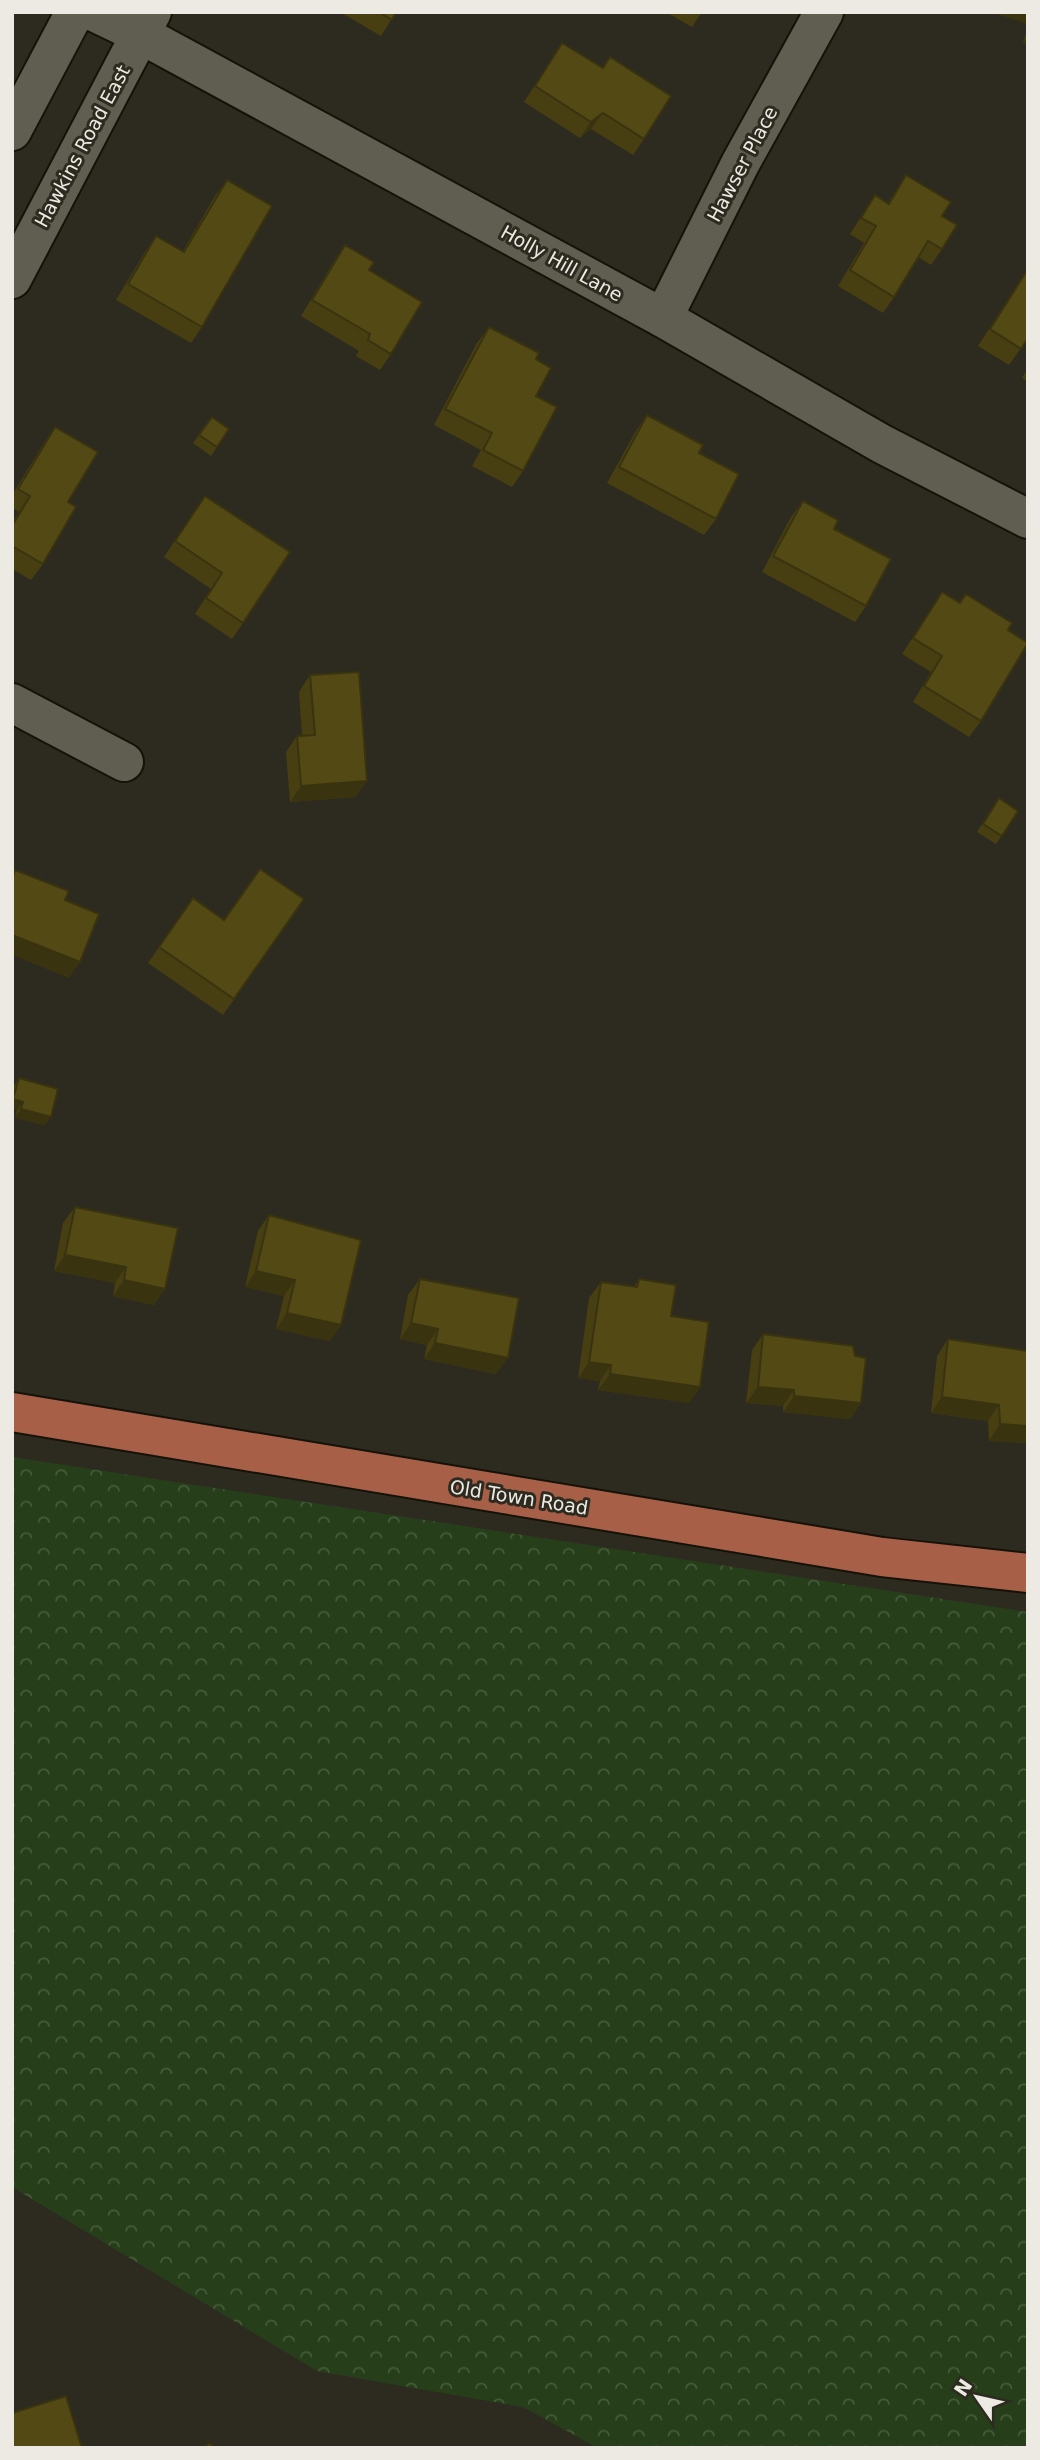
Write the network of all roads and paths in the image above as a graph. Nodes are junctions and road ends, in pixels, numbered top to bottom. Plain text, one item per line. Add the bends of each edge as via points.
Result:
1 (75, 12) edge
2 (94, 12) edge
3 (824, 12) edge
4 (146, 23) edge
5 (12, 131) edge
6 (12, 279) edge
7 (663, 318) junction
8 (1028, 519) edge
9 (12, 703) edge
10 (124, 762) dead end
11 (12, 1412) edge
12 (1028, 1573) edge

1 - 5 street
2 - 4 street, Holly Hill Lane
3 - 7 street, Hawser Place via 740,164
4 - 6 street, Hawkins Road East
4 - 7 street, Holly Hill Lane
7 - 8 street, Holly Hill Lane via 883,444
9 - 10 street
11 - 12 main road, Old Town Road via 882,1557

